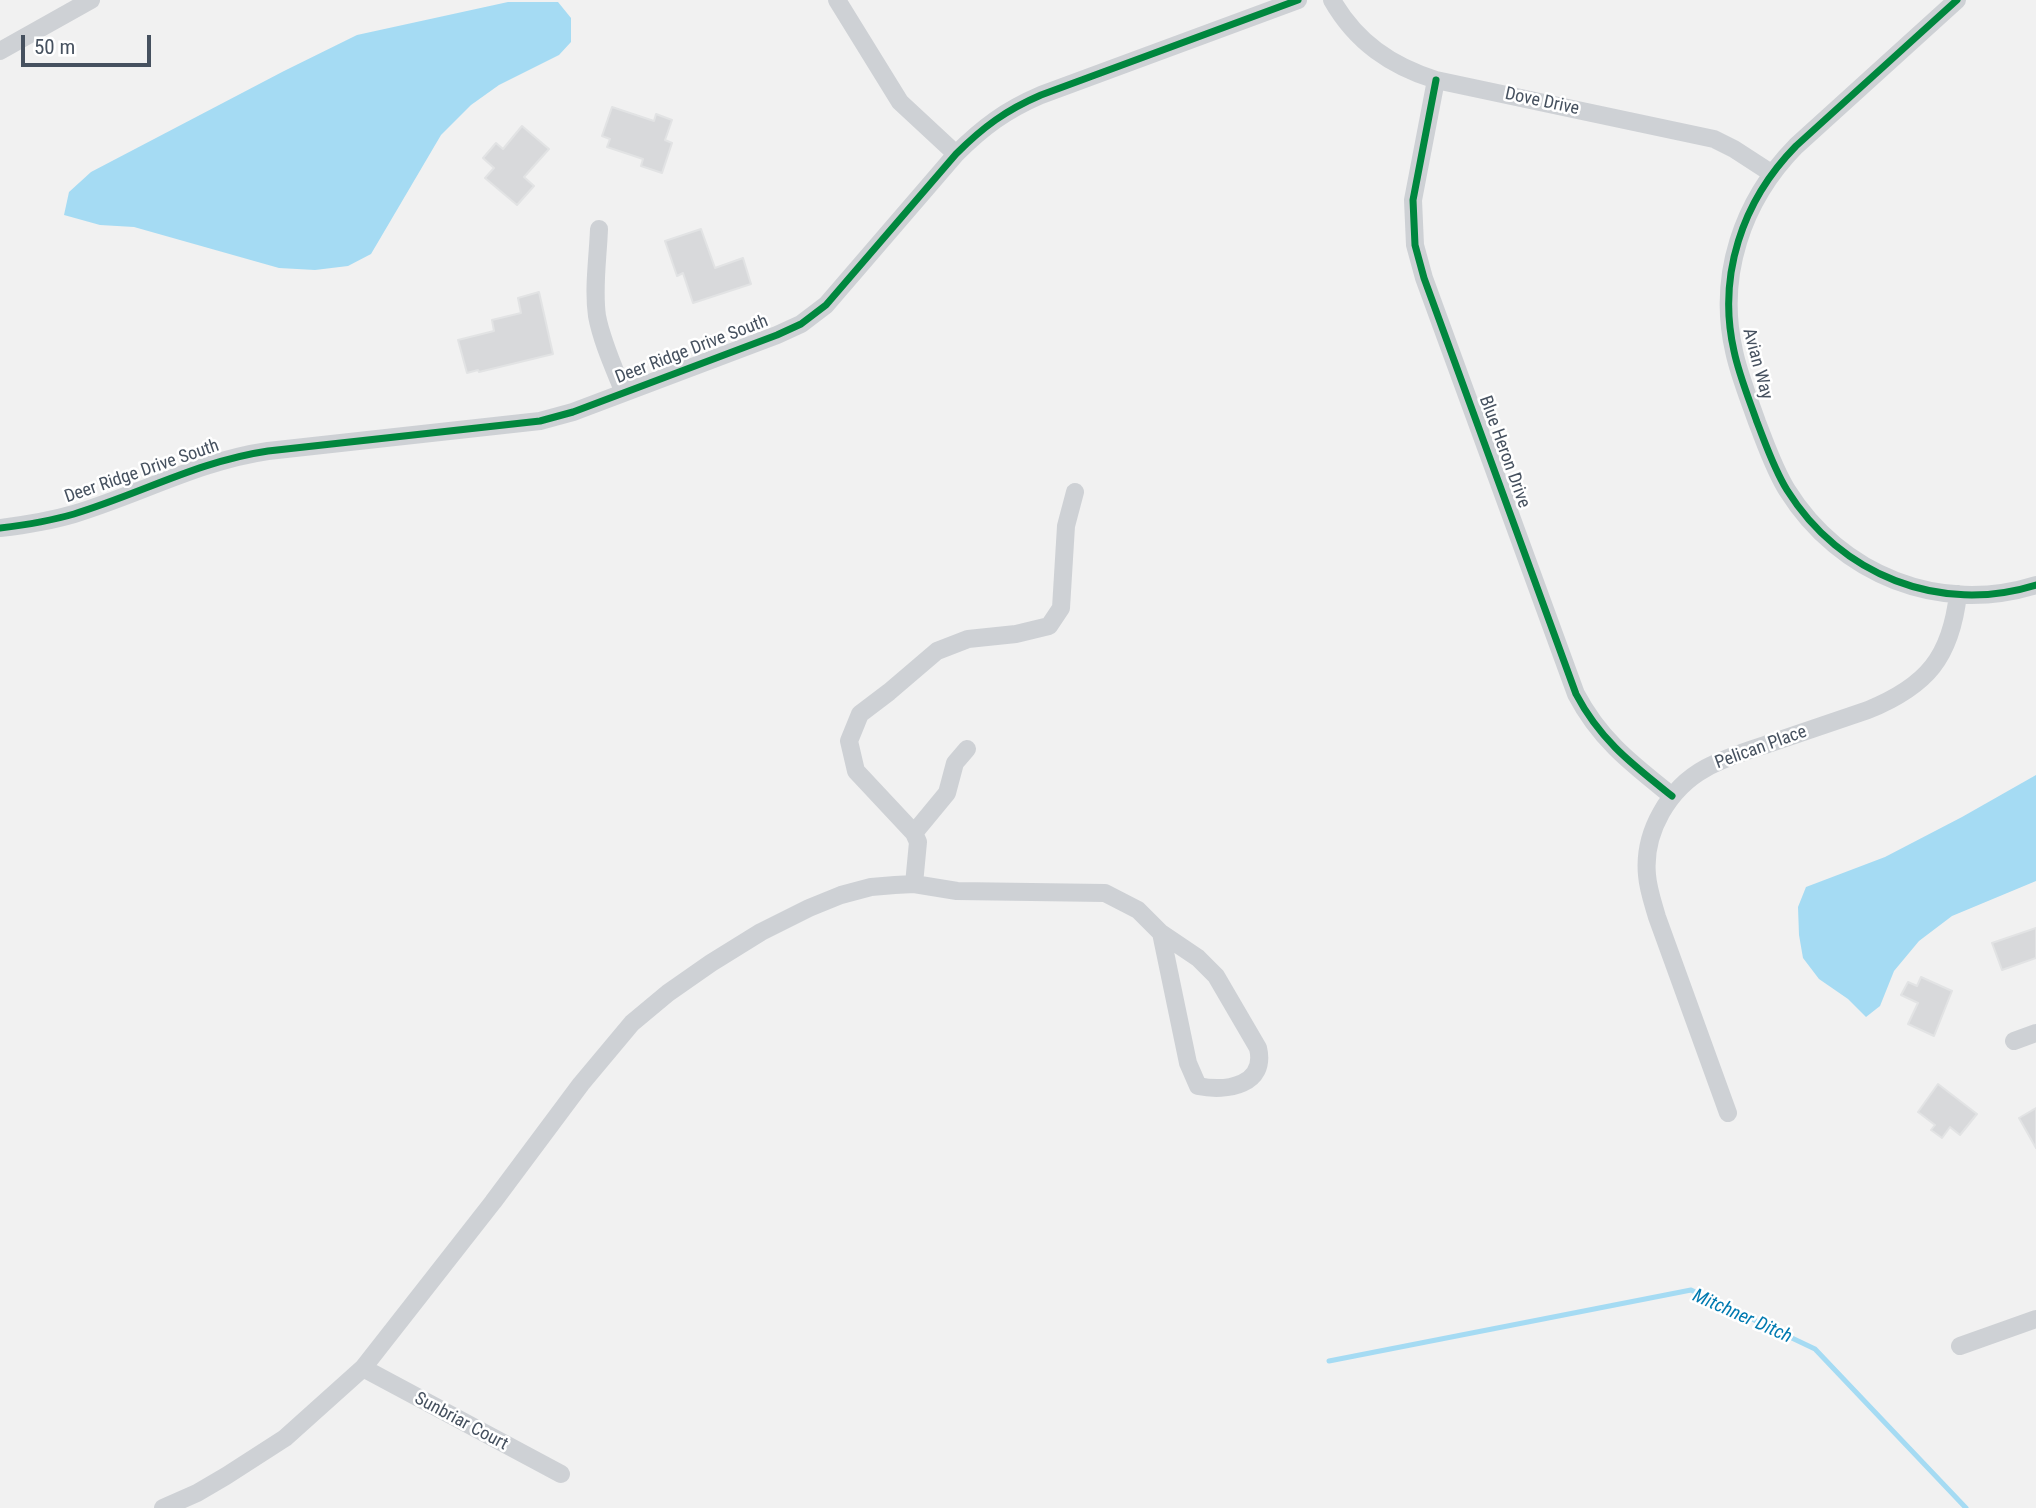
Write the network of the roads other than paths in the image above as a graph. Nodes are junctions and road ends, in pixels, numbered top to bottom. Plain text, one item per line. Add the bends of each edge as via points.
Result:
1 (91, 0) edge
2 (837, 0) edge
3 (1298, 0) edge
4 (1332, 0) edge
5 (1957, 0) edge
6 (0, 51) edge
7 (1436, 80) junction
8 (956, 155) junction
9 (1772, 173) junction
10 (599, 229) dead end
11 (624, 393) junction
12 (1075, 492) dead end
13 (0, 528) edge
14 (2036, 585) edge
15 (1958, 594) junction
16 (967, 749) dead end
17 (1672, 796) junction
18 (914, 833) junction
19 (914, 884) junction
20 (1161, 933) junction
21 (2036, 1033) edge
22 (2014, 1041) dead end
23 (1728, 1113) dead end
24 (2036, 1319) edge
25 (1960, 1346) dead end
26 (363, 1368) junction
27 (561, 1474) dead end
28 (163, 1508) edge

1 - 6 street
2 - 8 street via 900,102
3 - 8 street, Deer Ridge Drive South via 1023,103 992,122
4 - 7 street, Dove Drive via 1356,34 1379,54
5 - 9 street, Avian Way
7 - 9 street, Dove Drive via 1703,136
7 - 17 street, Blue Heron Drive via 1413,200 1415,245 1424,278 1576,694 1607,740
8 - 11 street, Deer Ridge Drive South via 840,290 811,317 777,335
9 - 15 street, Avian Way via 1738,241 1728,302 1737,364 1777,472 1812,523 1854,561 1897,582
10 - 11 street via 597,316
11 - 13 street, Deer Ridge Drive South via 522,424 233,457 75,514
12 - 18 street via 1066,526 1061,608 1049,626 968,639 937,651 860,715 849,741 856,771
14 - 15 street, Avian Way via 1991,594
15 - 17 street, Pelican Place via 1946,646 1910,689 1868,710 1719,762
16 - 18 street via 954,763 947,793
17 - 23 street, Pelican Place via 1652,834 1646,863 1648,887
18 - 19 street via 918,842
19 - 20 street via 957,891 1105,893 1138,910
19 - 26 street via 841,895 781,921 701,970 632,1023
20 - 20 street via 1188,1063 1198,1087 1213,1090 1244,1082 1259,1069 1258,1048 1250,1033 1216,976
21 - 22 street
24 - 25 street
26 - 27 street, Sunbriar Court
26 - 28 street via 285,1438 197,1493

